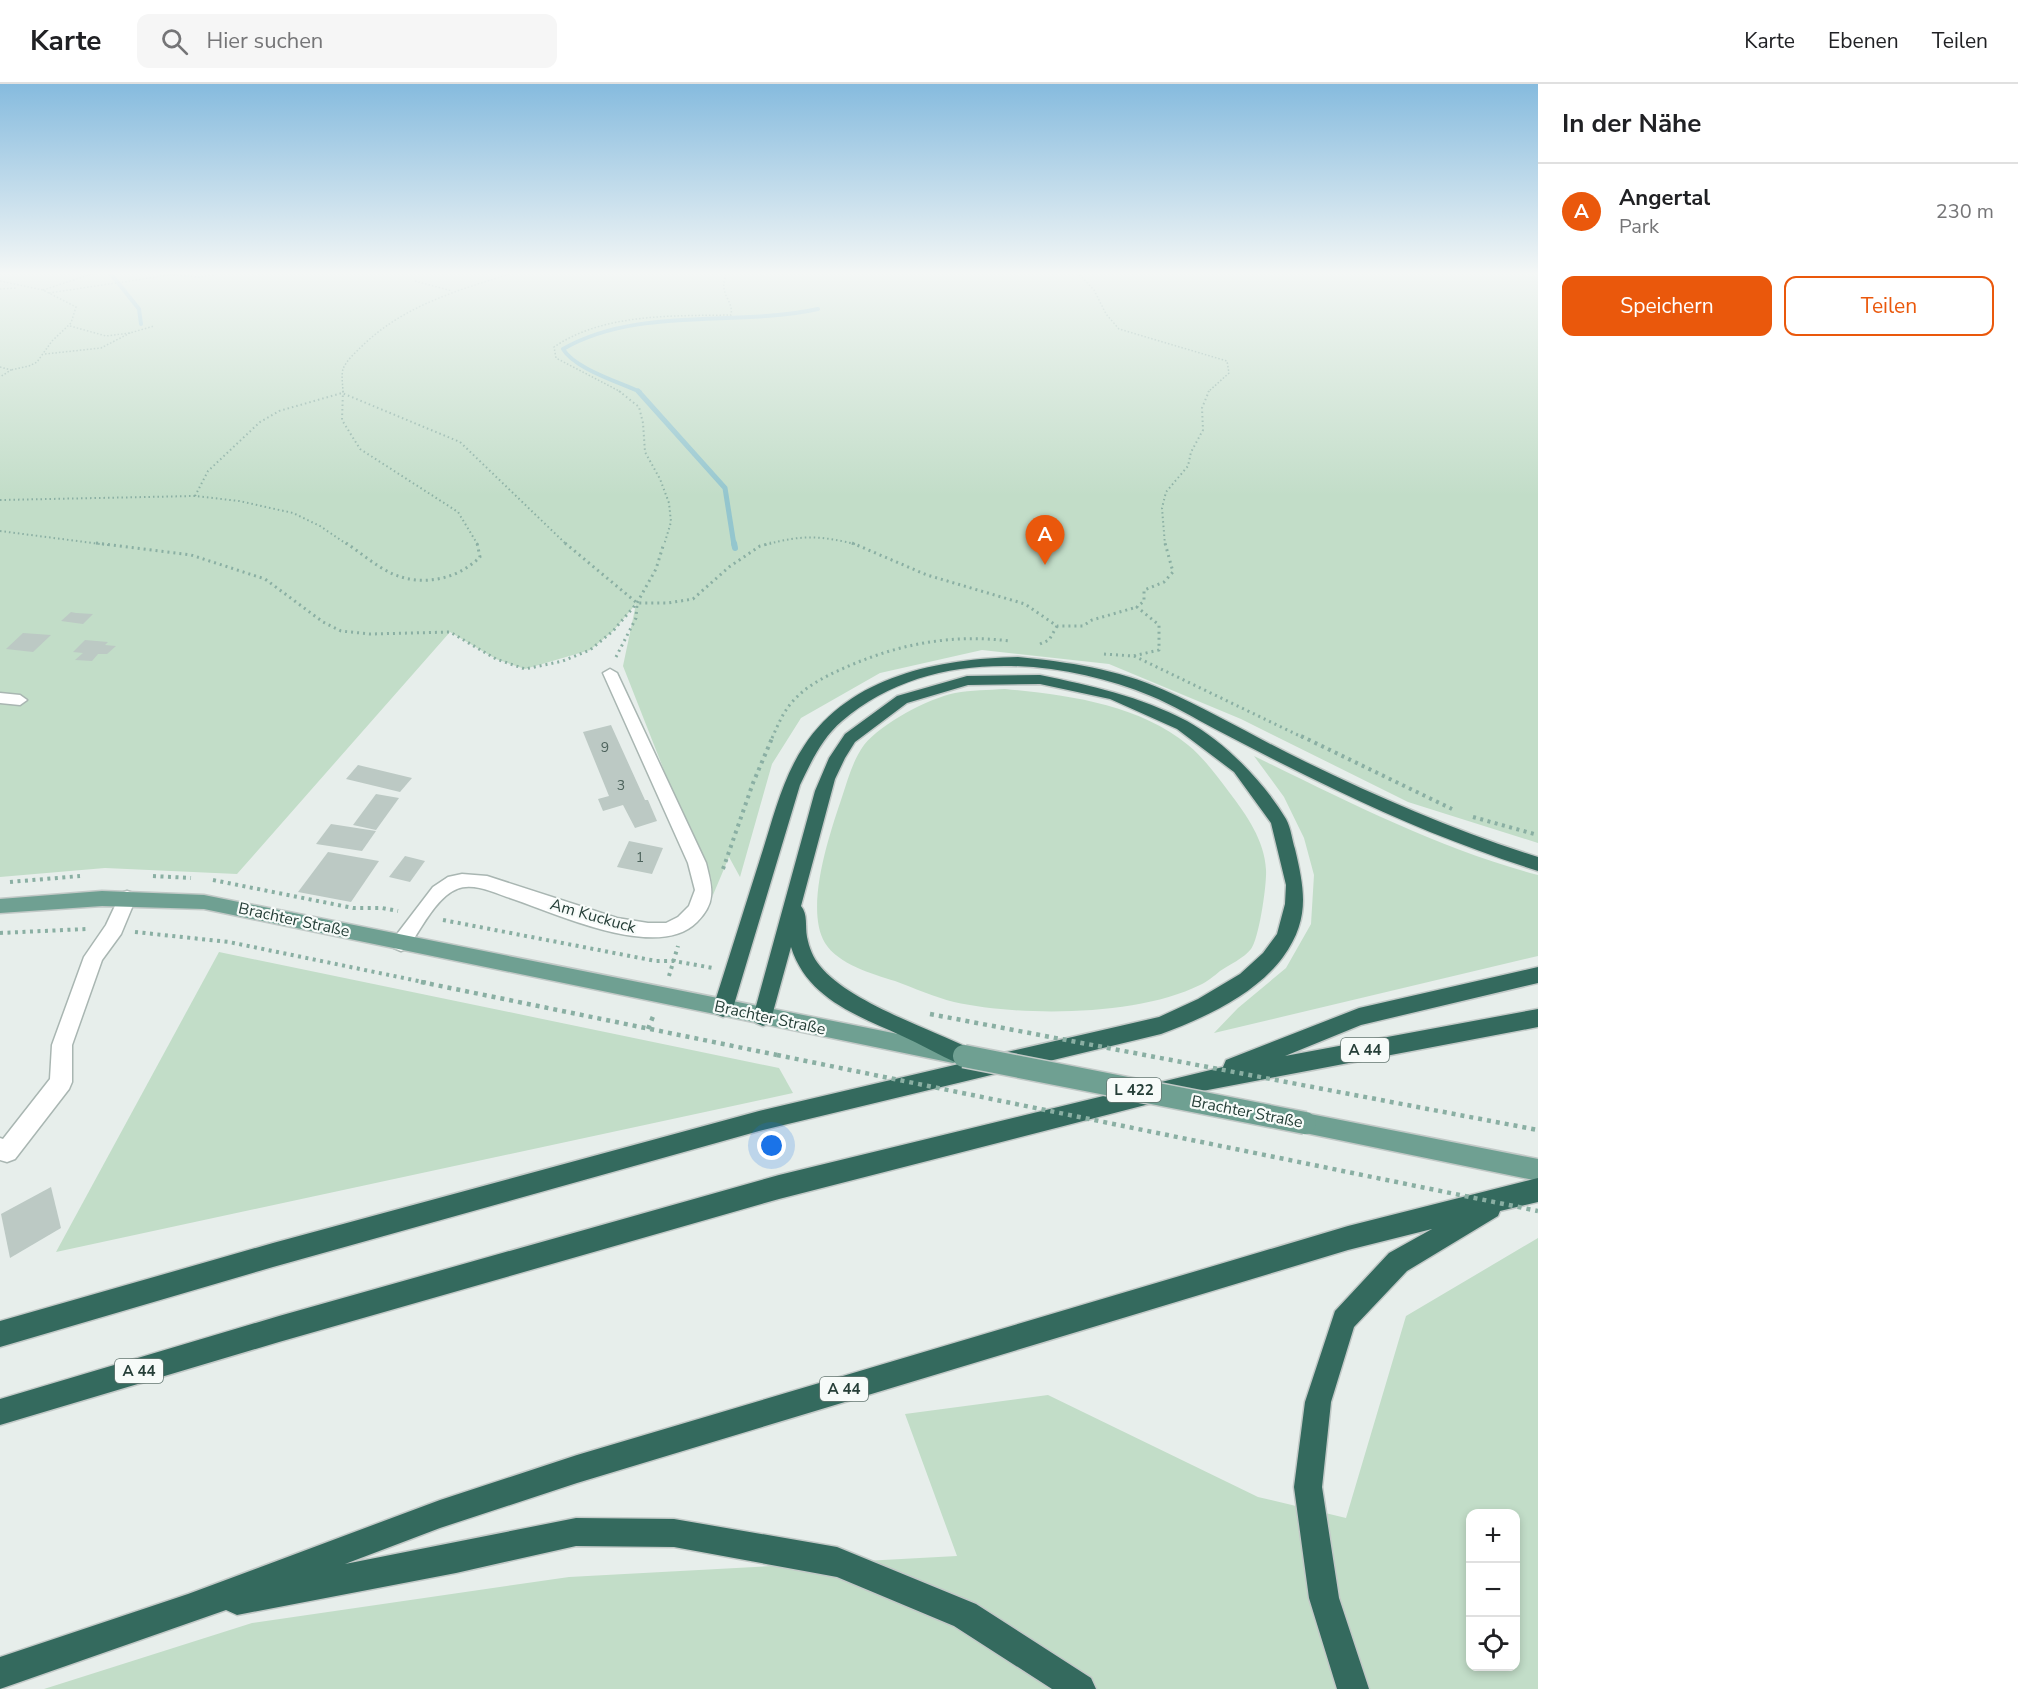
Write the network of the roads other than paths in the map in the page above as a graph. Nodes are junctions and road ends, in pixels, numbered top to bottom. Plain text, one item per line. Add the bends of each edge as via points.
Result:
1 (610, 673) road end
2 (0, 698) edge
3 (20, 700) dead end
4 (1538, 864) edge
5 (795, 889) junction
6 (127, 898) junction
7 (0, 906) edge
8 (400, 943) junction
9 (1538, 975) edge
10 (723, 1008) junction
11 (764, 1017) junction
12 (1538, 1017) edge
13 (964, 1056) junction
14 (1192, 1083) junction
15 (0, 1149) edge
16 (1538, 1170) edge
17 (1538, 1190) edge
18 (1509, 1198) junction
19 (0, 1334) edge
20 (0, 1412) edge
21 (188, 1610) junction
22 (0, 1673) edge
23 (1080, 1689) edge
24 (1353, 1689) edge

1 - 8 street, Am Kuckuck via 697,863 704,890 697,910 685,922 668,930 648,931 617,926 470,880 453,883 437,893
2 - 3 street
4 - 10 highway via 1400,814 1131,683 1057,665 996,661 960,665 908,677 862,697 832,720 807,751 792,785
5 - 11 highway
5 - 13 highway via 798,939 817,975 840,997 863,1010
5 - 19 highway via 828,777 850,737 911,696 971,680 1014,678 1064,683 1119,697 1162,715 1207,741 1249,778 1274,811 1288,840 1296,893 1292,918 1271,958 1221,996 1161,1025 759,1121
6 - 7 main road, Brachter Straße / L 422
6 - 8 main road, Brachter Straße / L 422 via 243,908
6 - 15 street via 114,929 94,957 62,1045 62,1082 7,1151
8 - 10 main road, Brachter Straße / L 422
9 - 14 highway via 1359,1017
10 - 11 main road, Brachter Straße / L 422
11 - 13 main road, Brachter Straße / L 422
12 - 14 highway, A 44
13 - 16 main road, Brachter Straße / L 422, bridge
14 - 20 highway, A 44 via 779,1187
17 - 18 highway, A 44
18 - 21 highway, A 44 via 1348,1238 577,1469 440,1514
18 - 24 highway via 1398,1262 1344,1320 1324,1381 1308,1487 1324,1598
21 - 22 highway, A 44
21 - 23 highway via 576,1532 674,1533 837,1562 964,1615

